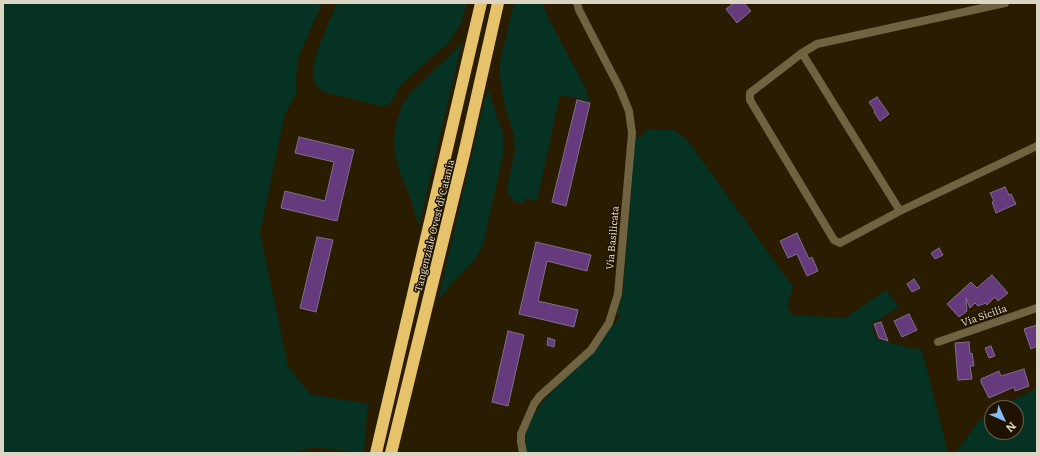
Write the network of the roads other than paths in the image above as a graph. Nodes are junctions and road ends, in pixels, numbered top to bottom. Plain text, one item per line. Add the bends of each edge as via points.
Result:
1 (481, 3) edge
2 (498, 3) edge
3 (577, 3) edge
4 (1005, 3) edge
5 (802, 53) junction
6 (1037, 146) edge
7 (900, 211) junction
8 (1037, 308) edge
9 (938, 342) dead end
10 (376, 453) edge
11 (391, 453) edge
12 (523, 453) edge

1 - 10 highway, Tangenziale Ovest di Catania
2 - 11 highway, Tangenziale Ovest di Catania
3 - 12 street, Via Basilicata via 620,89 629,111 632,132 618,294 609,323 591,350 534,404 521,434
4 - 5 street via 817,44
5 - 7 street
5 - 7 street via 750,93 750,100 834,240 840,243
6 - 7 street
8 - 9 street, Via Sicilia

